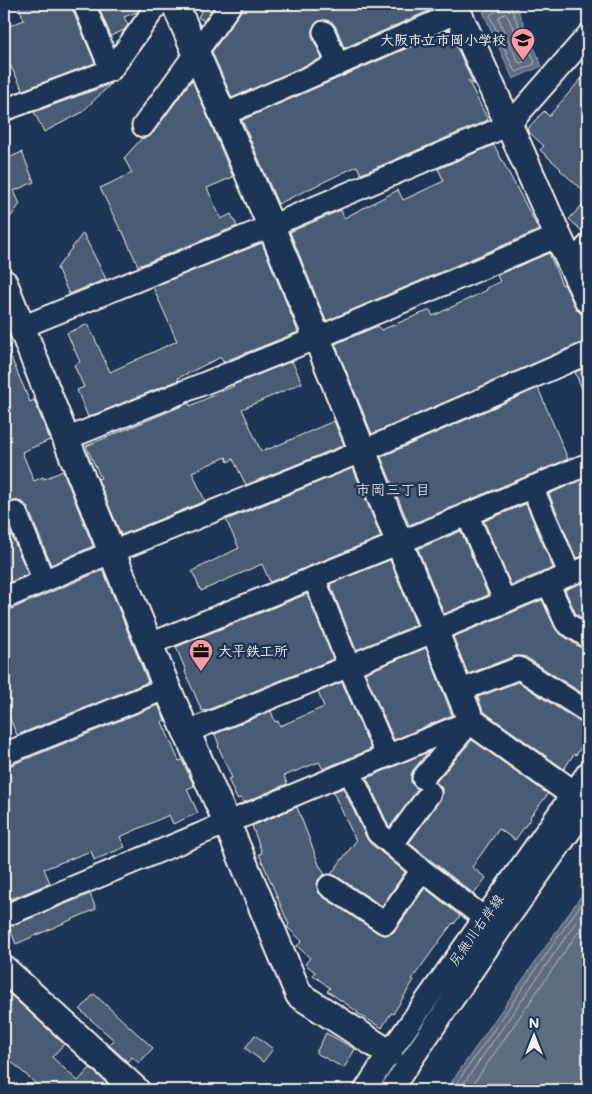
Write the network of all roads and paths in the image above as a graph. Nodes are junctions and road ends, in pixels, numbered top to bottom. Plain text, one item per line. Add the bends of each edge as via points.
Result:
1 (84, 4) edge
2 (158, 4) edge
3 (175, 4) edge
4 (231, 4) edge
5 (456, 8) edge
6 (324, 32) dead end
7 (588, 35) edge
8 (196, 52) junction
9 (338, 65) junction
10 (111, 70) junction
11 (4, 110) edge
12 (223, 115) junction
13 (509, 125) junction
14 (143, 126) dead end
15 (271, 226) junction
16 (558, 236) junction
17 (580, 255) edge
18 (4, 283) edge
19 (588, 300) edge
20 (22, 327) junction
21 (317, 338) junction
22 (588, 353) edge
23 (66, 439) junction
24 (363, 451) junction
25 (588, 464) edge
26 (532, 487) junction
27 (16, 512) dead end
28 (468, 514) junction
29 (399, 543) junction
30 (112, 552) junction
31 (579, 571) edge
32 (314, 578) junction
33 (44, 581) junction
34 (548, 584) junction
35 (4, 598) edge
36 (505, 602) junction
37 (435, 631) junction
38 (588, 637) edge
39 (150, 644) junction
40 (349, 666) junction
41 (168, 688) junction
42 (459, 692) junction
43 (588, 712) edge
44 (471, 721) junction
45 (187, 732) junction
46 (4, 754) edge
47 (387, 756) junction
48 (350, 772) junction
49 (588, 772) edge
50 (580, 800) edge
51 (227, 823) junction
52 (392, 846) junction
53 (422, 870) junction
54 (329, 886) dead end
55 (4, 916) edge
56 (484, 918) junction
57 (4, 969) edge
58 (389, 1053) junction
59 (136, 1090) edge
60 (365, 1090) edge
61 (391, 1090) edge

1 - 10 street
2 - 10 street
3 - 8 street
4 - 8 street
5 - 9 street
5 - 13 street
6 - 9 street
7 - 13 street
8 - 12 street
8 - 14 street
9 - 12 street
10 - 11 street
12 - 15 street
13 - 15 street
13 - 16 street
15 - 20 street
15 - 21 street
16 - 17 street
16 - 21 street
17 - 19 street
18 - 20 street
20 - 23 street
21 - 23 street
21 - 24 street
22 - 24 street
23 - 30 street
24 - 29 street
24 - 30 street
25 - 26 street
26 - 28 street
26 - 31 street
27 - 33 street
28 - 29 street
28 - 36 street
29 - 32 street
29 - 37 street
30 - 33 street
30 - 39 street
31 - 34 street
32 - 39 street
32 - 40 street
33 - 35 street
34 - 36 street
34 - 38 street via 566,623
36 - 37 street
37 - 40 street
37 - 42 street
39 - 41 street
40 - 45 street
40 - 47 street
41 - 45 street
41 - 46 street
42 - 43 street via 519,668
42 - 44 street
44 - 47 street
44 - 50 street
44 - 52 street via 426,786
45 - 51 street
47 - 48 street
48 - 51 street
48 - 52 street via 378,833
49 - 50 street, 尻無川右岸線
50 - 56 street, 尻無川右岸線
50 - 61 street via 494,938
51 - 55 street
51 - 58 street via 299,995
52 - 53 street
53 - 54 street via 385,923
53 - 56 street
56 - 58 street, 尻無川右岸線
57 - 59 street
58 - 60 street, 尻無川右岸線

